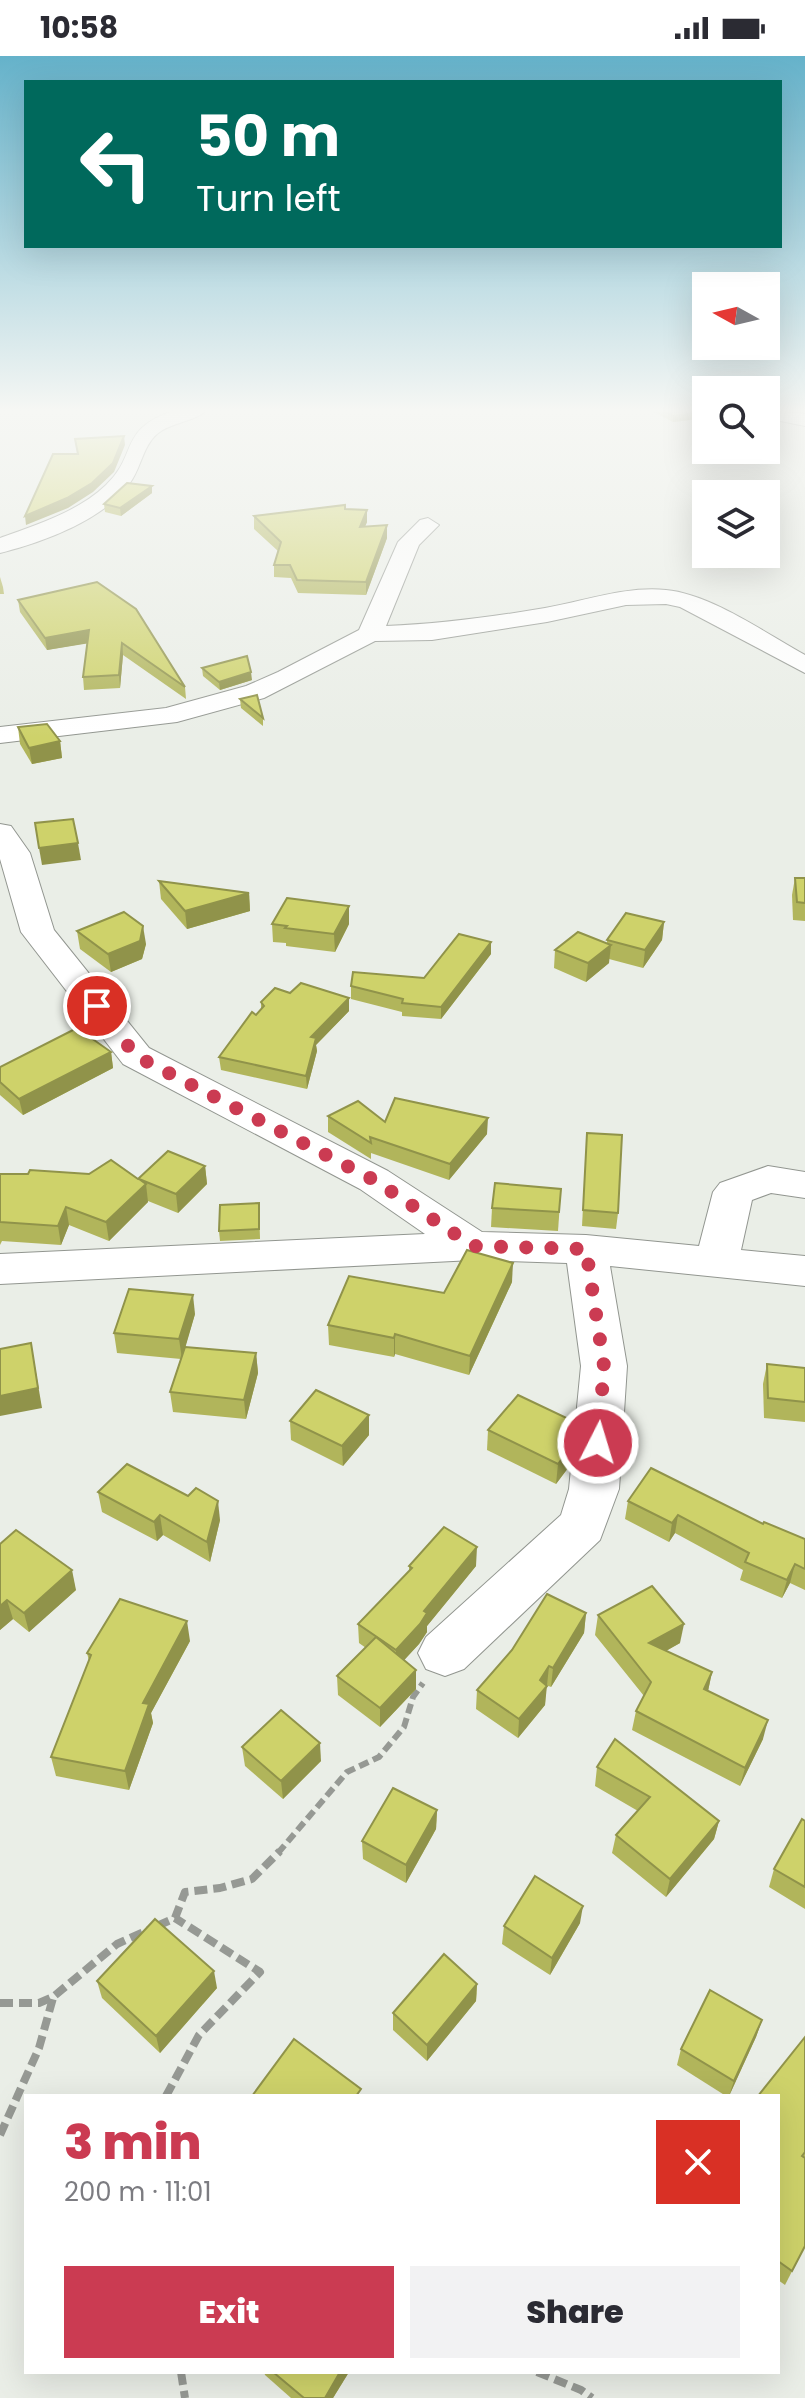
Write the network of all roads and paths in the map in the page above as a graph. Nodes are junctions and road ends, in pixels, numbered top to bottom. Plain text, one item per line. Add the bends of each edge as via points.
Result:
1 (61, 519) edge
2 (428, 525) dead end
3 (0, 546) edge
4 (370, 634) junction
5 (805, 665) edge
6 (0, 735) edge
7 (0, 833) edge
8 (805, 1185) edge
9 (473, 1246) junction
10 (586, 1249) junction
11 (717, 1263) junction
12 (0, 1269) edge
13 (805, 1271) edge
14 (445, 1653) joint
15 (175, 1918) junction
16 (53, 1997) junction
17 (0, 2003) edge
18 (167, 2094) edge
19 (0, 2135) edge
20 (181, 2374) edge
21 (542, 2374) edge
22 (185, 2398) edge
23 (592, 2398) edge

1 - 3 street
2 - 4 street via 409,542
4 - 5 street via 432,632 626,598 666,597 688,602
4 - 6 street via 255,692 167,716
7 - 9 street via 14,853 38,932 136,1056 374,1180
8 - 11 street via 768,1179 734,1192
9 - 10 street
9 - 12 street
10 - 11 street
10 - 14 street via 604,1366 594,1489 582,1526
11 - 13 street
14 - 15 path via 413,1697 404,1727 379,1757 347,1772 252,1879 185,1892
15 - 16 path via 117,1944
15 - 18 path via 260,1972 199,2035
16 - 17 path via 39,2003
16 - 19 path via 39,2048
20 - 22 path
21 - 23 path

